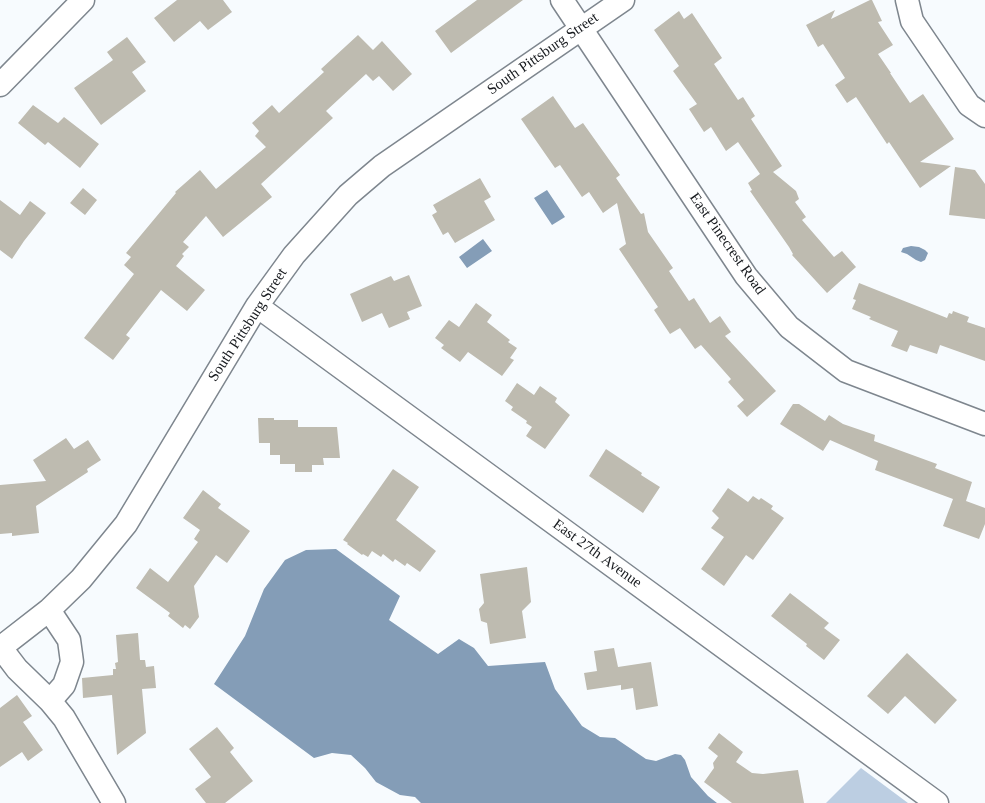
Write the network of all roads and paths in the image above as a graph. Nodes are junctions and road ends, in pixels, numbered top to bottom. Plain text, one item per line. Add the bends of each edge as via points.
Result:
1 (83, 0) edge
2 (562, 0) edge
3 (623, 0) edge
4 (907, 0) edge
5 (581, 28) junction
6 (0, 84) edge
7 (985, 116) edge
8 (257, 306) junction
9 (985, 424) edge
10 (49, 610) junction
11 (0, 648) edge
12 (50, 701) junction
13 (114, 803) edge
14 (936, 803) edge

1 - 6 street
2 - 5 street, East Pinecrest Road
3 - 5 street, South Pittsburg Street
4 - 7 street via 917,29 969,105
5 - 8 street, South Pittsburg Street via 382,166 348,195 294,256
5 - 9 street, East Pinecrest Road via 746,276 789,327 846,371
8 - 10 street, South Pittsburg Street via 126,524 81,579
8 - 14 street, East 27th Avenue
10 - 11 street, South Pittsburg Street
10 - 12 street via 69,640 72,662 64,685
11 - 12 street
12 - 13 street via 64,718

